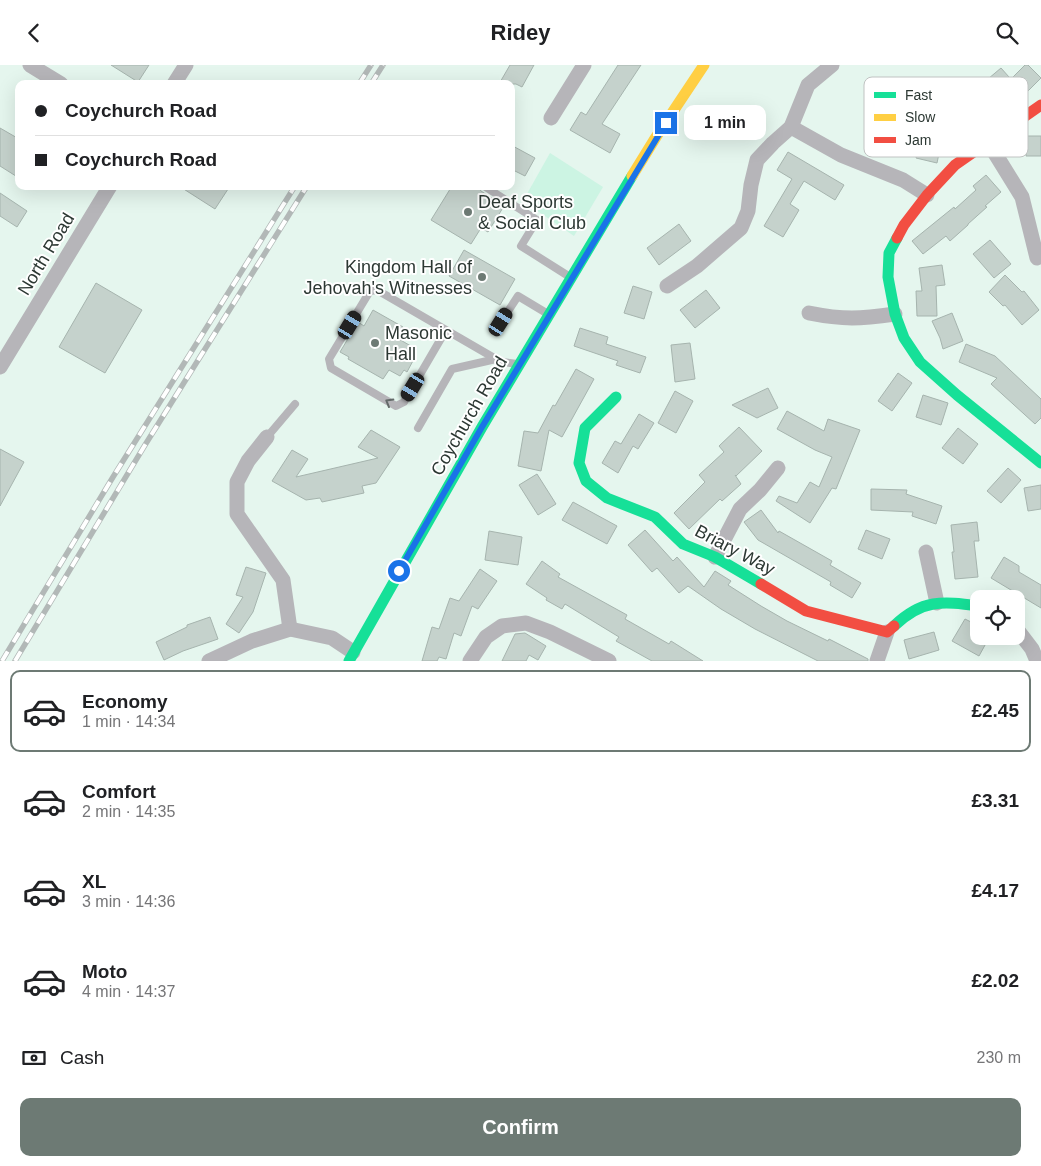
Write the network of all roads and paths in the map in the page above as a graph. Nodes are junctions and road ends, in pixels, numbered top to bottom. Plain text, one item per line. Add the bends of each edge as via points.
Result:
1 (30, 65) edge
2 (186, 65) edge
3 (584, 65) edge
4 (704, 65) edge
5 (832, 65) edge
6 (54, 80) edge
7 (177, 80) edge
8 (1041, 105) edge
9 (1028, 114) edge
10 (551, 118) dead end
11 (791, 127) junction
12 (966, 157) edge
13 (997, 157) edge
14 (108, 190) edge
15 (490, 190) edge
16 (927, 195) junction
17 (1037, 258) dead end
18 (572, 278) junction
19 (667, 286) dead end
20 (809, 313) dead end
21 (894, 314) junction
22 (550, 315) junction
23 (501, 322) dead end
24 (446, 330) junction
25 (496, 359) junction
26 (519, 365) junction
27 (0, 367) edge
28 (616, 397) dead end
29 (295, 404) dead end
30 (418, 428) dead end
31 (267, 437) joint
32 (1041, 463) edge
33 (778, 468) dead end
34 (926, 552) dead end
35 (715, 557) junction
36 (936, 603) junction
37 (970, 605) edge
38 (290, 629) junction
39 (887, 632) junction
40 (1025, 640) edge
41 (351, 657) edge
42 (209, 661) edge
43 (470, 661) edge
44 (609, 661) edge
45 (878, 661) edge
46 (1037, 661) edge

1 - 6 street
2 - 7 street
3 - 10 street
4 - 18 street, Coychurch Road via 656,137
5 - 11 street via 808,85
8 - 9 street
11 - 16 street via 841,155 903,180
11 - 19 street via 757,161 748,211 741,228 697,266
12 - 16 street
13 - 17 street via 1022,197
14 - 27 street, North Road
15 - 18 lane via 536,219 521,246
16 - 21 street via 904,225 889,253 888,277
18 - 22 street, Coychurch Road
20 - 21 street via 843,319
21 - 32 street via 904,339 920,362
22 - 23 lane via 518,296
22 - 26 street, Coychurch Road
24 -> 24 lane via 404,402 396,406 331,368 329,359 370,291 378,290
24 - 25 lane
25 - 26 lane
25 - 30 lane via 452,369
26 - 41 street, Coychurch Road
28 - 35 street, Briary Way via 585,428 579,463 586,481 606,498 655,517 683,544
29 - 31 lane
31 - 38 street via 248,461 237,483 236,514 283,580
33 - 35 street via 740,509
34 - 36 street
35 - 39 street, Briary Way via 806,611
36 - 37 street
36 - 39 street via 912,611
38 - 41 street via 332,638
38 - 42 street via 252,641
39 - 45 street
40 - 46 street
43 - 44 street via 486,637 502,626 526,623

